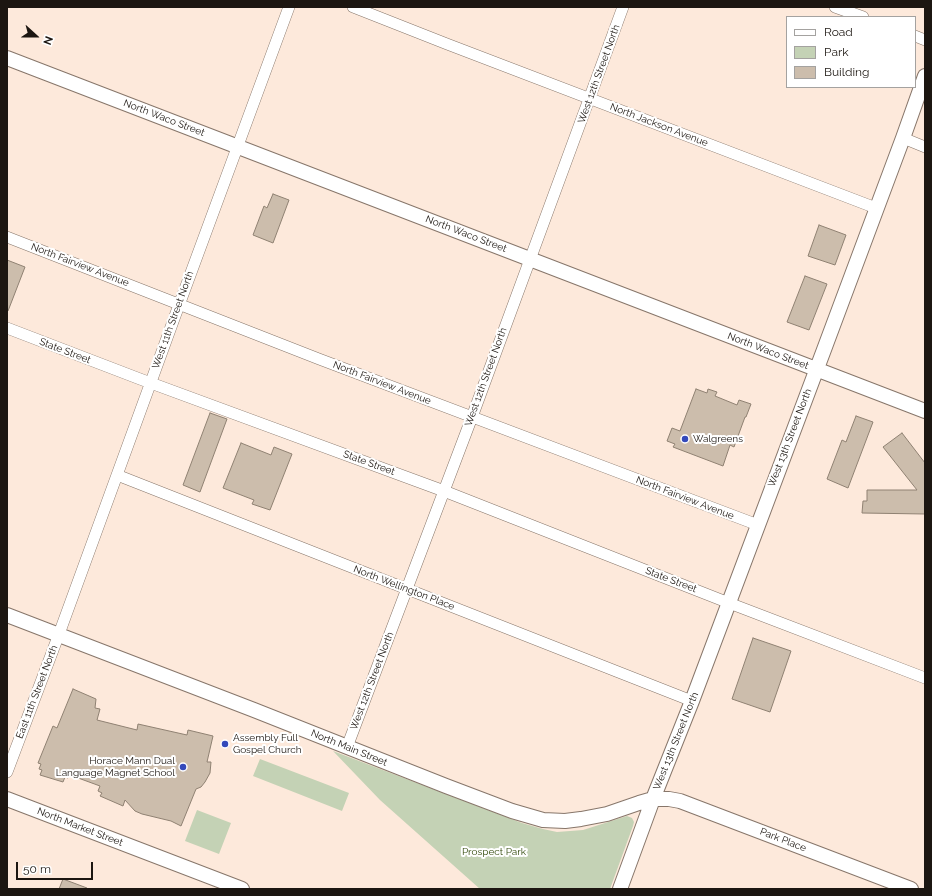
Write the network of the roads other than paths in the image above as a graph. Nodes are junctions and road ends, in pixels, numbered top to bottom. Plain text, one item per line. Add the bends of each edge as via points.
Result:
1 (289, 7) edge
2 (353, 7) edge
3 (624, 7) edge
4 (835, 7) edge
5 (860, 16) edge
6 (7, 58) edge
7 (925, 76) edge
8 (590, 98) junction
9 (903, 138) junction
10 (237, 146) junction
11 (925, 146) edge
12 (876, 208) junction
13 (7, 237) edge
14 (530, 259) junction
15 (179, 304) junction
16 (7, 328) edge
17 (816, 369) junction
18 (150, 382) junction
19 (925, 411) edge
20 (472, 417) junction
21 (117, 475) junction
22 (444, 491) junction
23 (758, 525) junction
24 (407, 589) junction
25 (729, 603) junction
26 (7, 614) edge
27 (59, 634) junction
28 (925, 678) edge
29 (692, 700) junction
30 (347, 747) junction
31 (7, 772) edge
32 (7, 799) edge
33 (653, 799) junction
34 (242, 889) edge
35 (620, 889) edge
36 (911, 889) edge

1 - 10 street, West 11th Street North
2 - 8 street, North Jackson Avenue
3 - 8 street, West 12th Street North
4 - 5 street
6 - 10 street, North Waco Street
7 - 9 street, West 13th Street North
8 - 12 street, North Jackson Avenue
8 - 14 street, West 12th Street North
9 - 11 street
9 - 12 street, West 13th Street North
10 - 14 street, North Waco Street
10 - 15 street, West 11th Street North
12 - 17 street, West 13th Street North
13 - 15 street, North Fairview Avenue
14 - 17 street, North Waco Street
14 - 20 street, West 12th Street North
15 - 18 street, West 11th Street North
15 - 20 street, North Fairview Avenue
16 - 18 street, State Street
17 - 19 street, North Waco Street
17 - 23 street, West 13th Street North
18 - 21 street, West 11th Street North
18 - 22 street, State Street
20 - 22 street, West 12th Street North
20 - 23 street, North Fairview Avenue
21 - 24 street, North Wellington Place
21 - 27 street, West 11th Street North
22 - 24 street, West 12th Street North
22 - 25 street, State Street
23 - 25 street, West 13th Street North
24 - 29 street, North Wellington Place
24 - 30 street, West 12th Street North
25 - 28 street
25 - 29 street, West 13th Street North
26 - 27 street, North Main Street
27 - 30 street, North Main Street
27 - 31 street, East 11th Street North
29 - 33 street, West 13th Street North
30 - 33 street, North Main Street via 512,811 543,820 581,820
32 - 34 street, North Market Street
33 - 35 street, West 13th Street North
33 - 36 street, Park Place via 680,801

